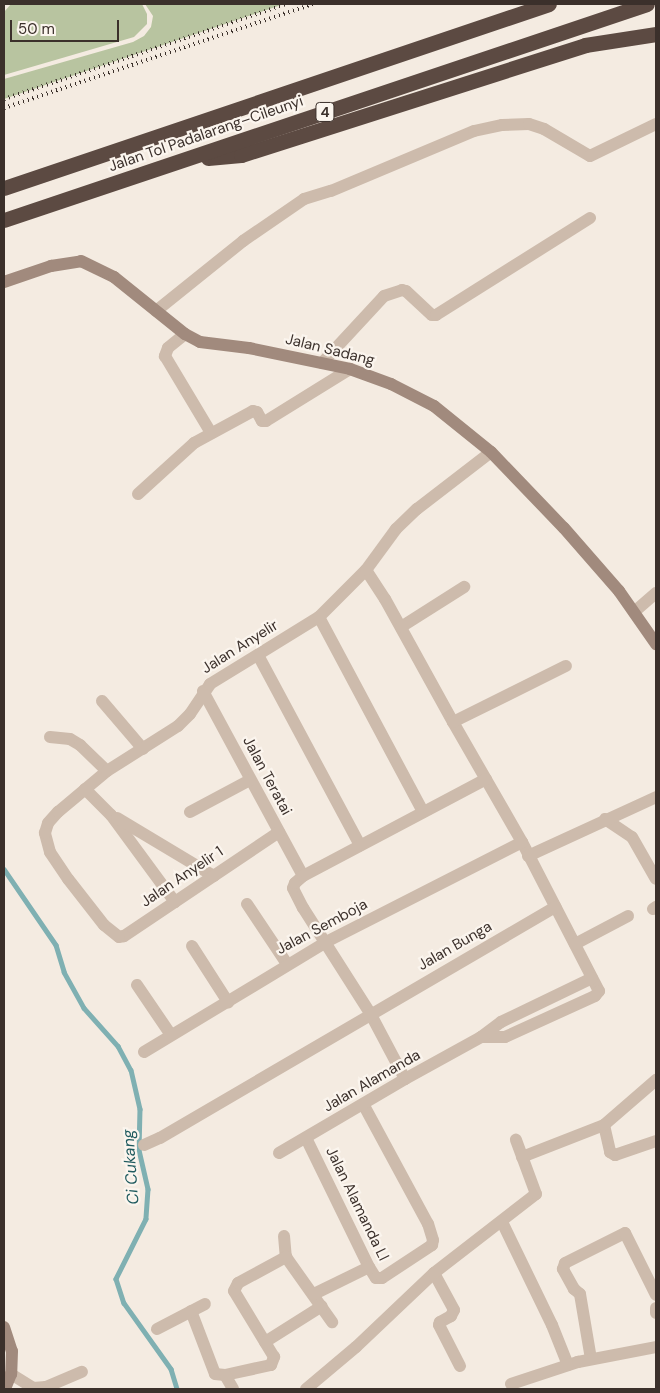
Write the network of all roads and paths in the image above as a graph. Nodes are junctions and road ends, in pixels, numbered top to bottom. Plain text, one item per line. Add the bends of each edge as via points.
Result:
1 (549, 4) edge
2 (647, 4) edge
3 (656, 34) edge
4 (656, 124) edge
5 (184, 160) junction
6 (4, 188) edge
7 (590, 218) dead end
8 (4, 220) edge
9 (4, 282) edge
10 (156, 311) junction
11 (185, 334) junction
12 (322, 363) junction
13 (350, 369) junction
14 (211, 434) junction
15 (492, 452) junction
16 (138, 494) dead end
17 (366, 570) junction
18 (464, 587) dead end
19 (656, 593) edge
20 (634, 612) junction
21 (319, 617) junction
22 (401, 627) junction
23 (656, 644) edge
24 (258, 655) junction
25 (566, 666) dead end
26 (203, 691) junction
27 (102, 700) dead end
28 (453, 722) junction
29 (50, 737) dead end
30 (144, 749) junction
31 (107, 771) junction
32 (486, 779) junction
33 (250, 780) junction
34 (85, 789) junction
35 (654, 796) edge
36 (190, 812) dead end
37 (423, 812) junction
38 (111, 815) junction
39 (605, 820) junction
40 (279, 832) junction
41 (522, 842) junction
42 (360, 846) junction
43 (528, 856) junction
44 (214, 876) junction
45 (303, 876) junction
46 (656, 879) edge
47 (175, 902) junction
48 (247, 904) dead end
49 (556, 907) junction
50 (628, 916) dead end
51 (104, 925) joint
52 (326, 942) junction
53 (575, 944) junction
54 (192, 946) dead end
55 (287, 964) junction
56 (592, 978) junction
57 (136, 985) dead end
58 (228, 1002) junction
59 (370, 1013) junction
60 (171, 1035) junction
61 (482, 1037) junction
62 (144, 1052) dead end
63 (405, 1079) junction
64 (656, 1080) edge
65 (363, 1104) junction
66 (604, 1124) junction
67 (306, 1138) junction
68 (516, 1140) dead end
69 (656, 1140) edge
70 (144, 1145) dead end
71 (279, 1153) dead end
72 (522, 1157) junction
73 (502, 1222) junction
74 (284, 1236) dead end
75 (286, 1257) junction
76 (369, 1267) junction
77 (434, 1273) junction
78 (314, 1294) junction
79 (656, 1295) edge
80 (205, 1304) dead end
81 (322, 1306) junction
82 (656, 1308) edge
83 (191, 1311) junction
84 (656, 1313) edge
85 (332, 1322) dead end
86 (4, 1327) edge
87 (157, 1329) dead end
88 (265, 1342) junction
89 (656, 1347) edge
90 (591, 1359) junction
91 (568, 1365) junction
92 (460, 1366) dead end
93 (82, 1372) dead end
94 (11, 1374) junction
95 (225, 1375) junction
96 (511, 1384) dead end
97 (5, 1389) edge
98 (233, 1389) edge
99 (306, 1389) edge

1 - 6 highway, Jalan Tol Padalarang–Cileunyi / 4
2 - 5 highway, Jalan Tol Padalarang–Cileunyi / 4
3 - 5 highway via 585,45 242,155
4 - 10 street via 590,156 544,128 529,124 502,124 474,131 331,191 304,199 243,241
5 - 8 highway, Jalan Tol Padalarang–Cileunyi / 4
7 - 12 street via 436,315 406,291 384,296
9 - 10 street, Jalan Sadang via 51,266 81,261 114,277
10 - 11 street, Jalan Sadang
11 - 12 street, Jalan Sadang via 200,342 250,348
11 - 14 street via 166,350 165,356
12 - 13 street, Jalan Sadang
13 - 14 street via 264,422 253,411
13 - 15 street, Jalan Sadang via 391,384 434,406
14 - 16 street via 179,454
15 - 17 street, Jalan Anyelir via 417,509 396,529
15 - 20 street, Jalan Sadang via 564,528
17 - 21 street, Jalan Anyelir
17 - 22 street
18 - 22 street
19 - 20 street
20 - 23 street, Jalan Sadang
21 - 24 street, Jalan Anyelir
21 - 37 street
22 - 28 street
24 - 26 street, Jalan Anyelir
24 - 42 street
25 - 28 street
26 - 30 street, Jalan Anyelir via 190,714 178,726
26 - 33 street, Jalan Teratai
27 - 30 street
28 - 32 street
29 - 31 street via 70,739 80,744
30 - 31 street, Jalan Anyelir
31 - 34 street, Jalan Anyelir
32 - 37 street
32 - 41 street
33 - 36 street
33 - 40 street, Jalan Teratai
34 - 38 street
34 - 51 street, Jalan Anyelir via 48,823 45,840 68,878
35 - 39 street
37 - 42 street
38 - 44 street
38 - 47 street
39 - 43 street
39 - 46 street via 632,837
40 - 44 street, Jalan Anyelir 1
40 - 45 street, Jalan Teratai
41 - 43 street
41 - 52 street, Jalan Semboja
42 - 45 street
43 - 49 street
44 - 47 street, Jalan Anyelir 1
45 - 52 street via 295,883 294,893
47 - 51 street, Jalan Anyelir 1 via 122,937
48 - 55 street
49 - 53 street
49 - 59 street, Jalan Bunga
50 - 53 street
52 - 55 street, Jalan Semboja
52 - 59 street
53 - 56 street
54 - 58 street
55 - 58 street, Jalan Semboja
56 - 61 street, Jalan Alamanda via 500,1022
56 - 61 street, Jalan Alamanda via 598,994 506,1037
57 - 60 street
58 - 60 street, Jalan Semboja
59 - 63 street
59 - 70 street, Jalan Bunga
60 - 62 street, Jalan Semboja
61 - 63 street, Jalan Alamanda
63 - 65 street, Jalan Alamanda
64 - 66 street
65 - 67 street, Jalan Alamanda
65 - 76 street, Jalan Alamanda Ll via 434,1240 432,1245 382,1278 376,1278
66 - 69 street via 610,1152 615,1155
66 - 72 street
67 - 71 street, Jalan Alamanda
67 - 76 street, Jalan Alamanda Ll
68 - 72 street
72 - 73 street via 536,1194
73 - 77 street
73 - 91 street
74 - 75 street
75 - 78 street
75 - 88 street via 238,1284 234,1292
76 - 78 street
77 - 92 street via 454,1310 439,1325
77 - 99 street
78 - 81 street
79 - 90 street via 626,1233 565,1263 563,1269 580,1294
80 - 83 street
81 - 85 street
81 - 88 street
82 - 84 street
83 - 87 street
83 - 95 street via 213,1372
86 - 94 street via 12,1351
88 - 95 street via 274,1357 271,1365
89 - 90 street
90 - 91 street
91 - 96 street
93 - 94 street via 46,1387 33,1388
94 - 97 street
95 - 98 street

